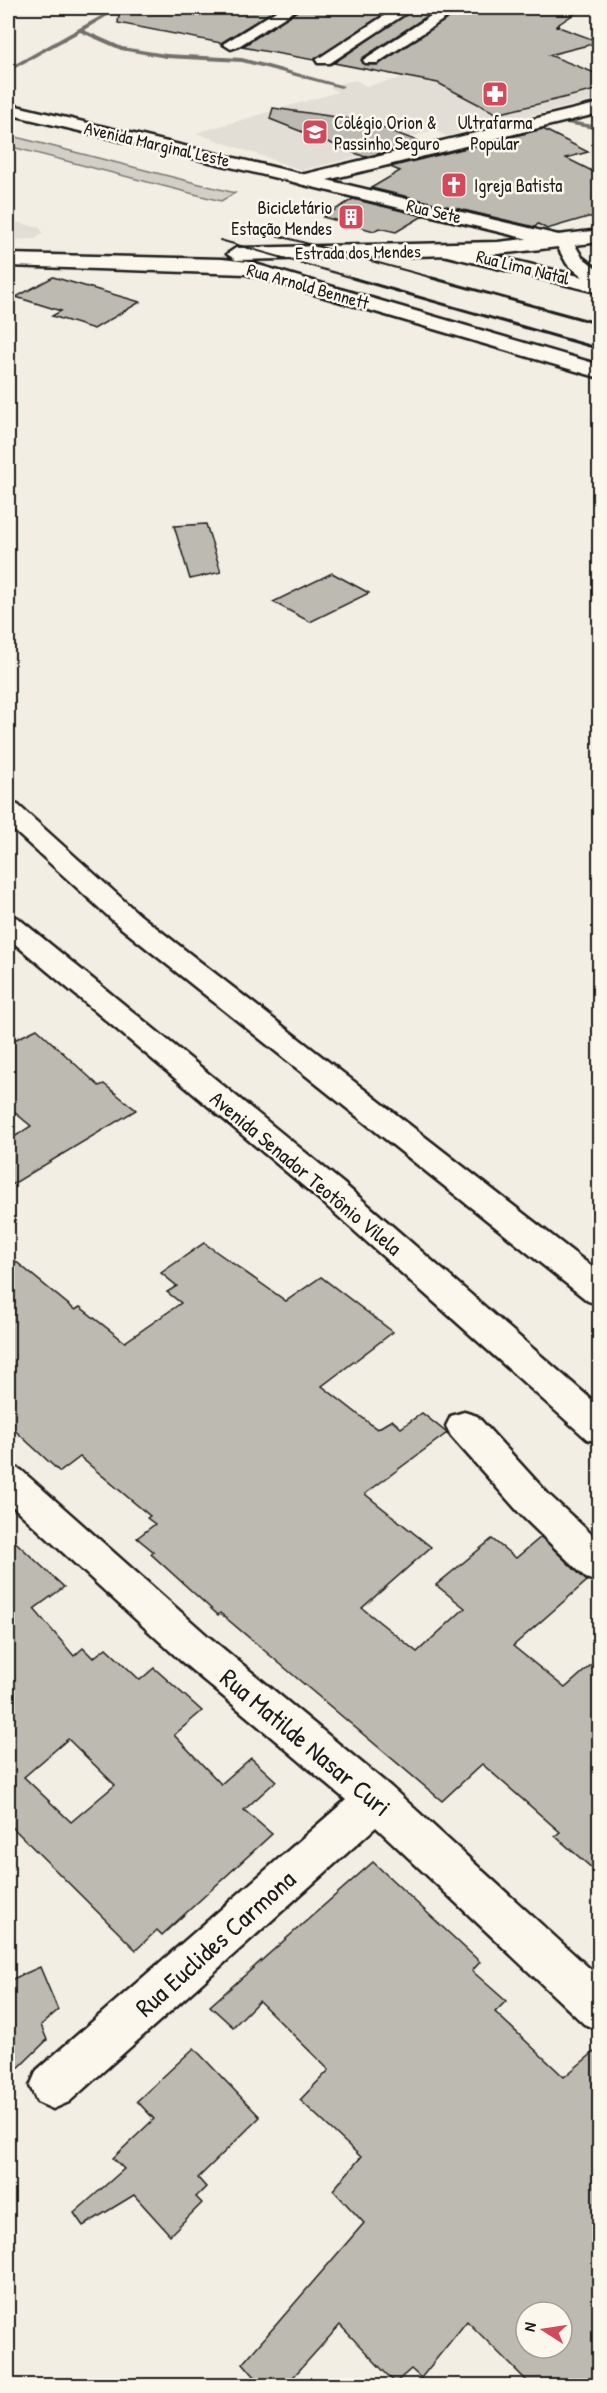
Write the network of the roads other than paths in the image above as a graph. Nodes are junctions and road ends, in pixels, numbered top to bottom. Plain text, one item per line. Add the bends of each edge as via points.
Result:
1 (291, 8) edge
2 (406, 8) edge
3 (453, 8) edge
4 (231, 44) dead end
5 (324, 60) dead end
6 (371, 60) dead end
7 (600, 108) edge
8 (8, 109) edge
9 (306, 180) junction
10 (439, 213) junction
11 (600, 236) edge
12 (564, 242) junction
13 (8, 249) edge
14 (439, 250) junction
15 (270, 253) junction
16 (8, 260) edge
17 (600, 280) edge
18 (600, 287) edge
19 (600, 362) edge
20 (600, 372) edge
21 (8, 811) edge
22 (8, 924) edge
23 (600, 1292) edge
24 (464, 1426) dead end
25 (600, 1429) edge
26 (8, 1480) edge
27 (600, 1567) edge
28 (376, 1800) junction
29 (600, 2009) edge
30 (53, 2086) dead end

1 - 4 street
2 - 5 street
3 - 6 street
7 - 9 street
8 - 9 street, Avenida Marginal Leste
9 - 10 street, Rua Sete
10 - 12 street, Rua Sete
10 - 14 street via 456,229
11 - 12 street, Estrada dos Mendes
12 - 14 street, Estrada dos Mendes
12 - 17 street, Rua Lima Natal via 574,260
13 - 15 street, Estrada dos Mendes
14 - 15 street, Estrada dos Mendes
14 - 18 street, Rua Lima Natal
15 - 19 street, Rua Arnold Bennett via 265,258 278,265
16 - 20 street, Rua Arnold Bennett via 248,268
21 - 23 street via 130,921
22 - 25 street, Avenida Senador Teotônio Vilela via 332,1192
24 - 27 street via 536,1506
26 - 28 street, Rua Matilde Nasar Curi via 195,1649
28 - 29 street, Rua Matilde Nasar Curi
28 - 30 street, Rua Euclides Carmona

